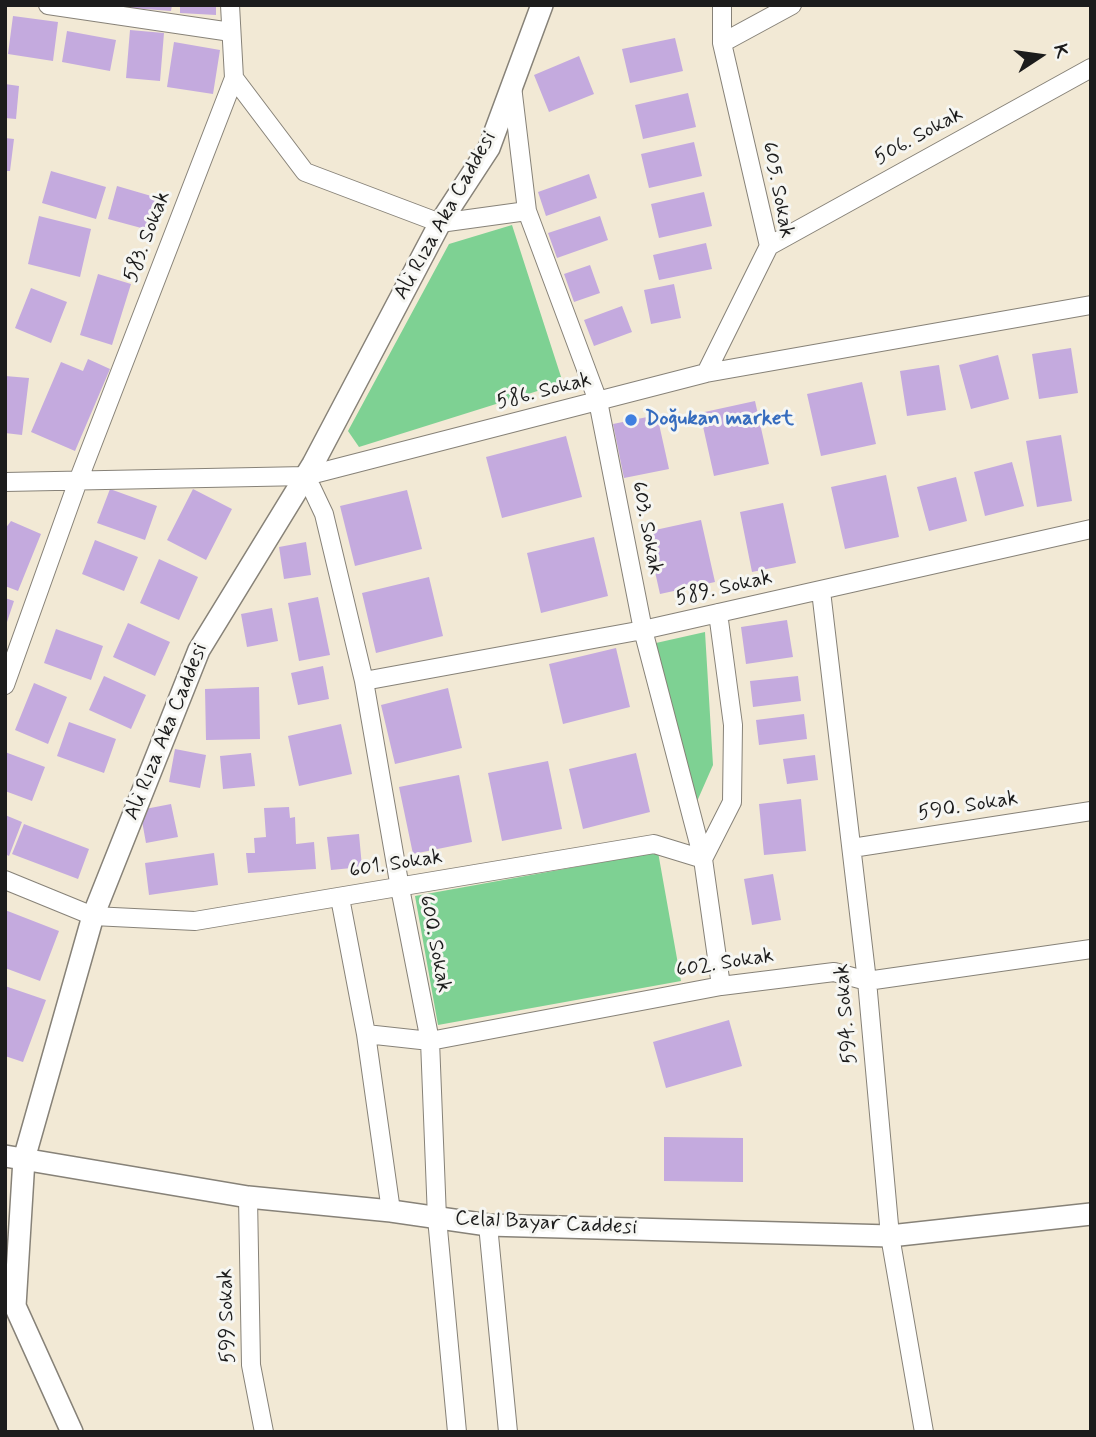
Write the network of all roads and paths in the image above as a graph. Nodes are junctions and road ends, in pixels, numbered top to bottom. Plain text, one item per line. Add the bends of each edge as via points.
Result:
1 (48, 5) edge
2 (230, 5) edge
3 (542, 5) edge
4 (722, 5) edge
5 (792, 5) edge
6 (231, 32) junction
7 (722, 43) junction
8 (1091, 68) edge
9 (233, 78) junction
10 (512, 85) junction
11 (527, 211) junction
12 (440, 223) junction
13 (769, 246) junction
14 (1091, 305) edge
15 (706, 373) junction
16 (598, 401) junction
17 (306, 476) junction
18 (78, 481) junction
19 (5, 482) edge
20 (1091, 529) edge
21 (821, 591) junction
22 (718, 613) junction
23 (643, 630) junction
24 (364, 681) junction
25 (5, 685) edge
26 (1091, 811) edge
27 (852, 848) junction
28 (703, 859) junction
29 (5, 880) edge
30 (400, 888) junction
31 (340, 898) junction
32 (93, 916) junction
33 (1091, 950) edge
34 (867, 981) junction
35 (721, 986) junction
36 (366, 1034) junction
37 (430, 1041) junction
38 (15, 1158) edge
39 (248, 1197) junction
40 (391, 1211) junction
41 (1091, 1214) edge
42 (437, 1218) junction
43 (488, 1225) junction
44 (890, 1236) junction
45 (8, 1306) edge
46 (72, 1432) edge
47 (264, 1432) edge
48 (457, 1432) edge
49 (508, 1432) edge
50 (924, 1432) edge

1 - 6 street
2 - 6 street, 583. Sokak
3 - 10 street, Ali Rıza Aka Caddesi
4 - 7 street, 605. Sokak
5 - 7 street
6 - 9 street, 583. Sokak
7 - 13 street, 605. Sokak
8 - 13 street, 506. Sokak
9 - 12 street via 305,172
9 - 18 street, 583. Sokak
10 - 11 street, 603. Sokak
10 - 12 street, Ali Rıza Aka Caddesi via 489,148
11 - 12 street
11 - 16 street, 603. Sokak
12 - 17 street, Ali Rıza Aka Caddesi
13 - 15 street, 605. Sokak
14 - 15 street, 586. Sokak
15 - 16 street, 586. Sokak
16 - 17 street, 586. Sokak
16 - 23 street, 603. Sokak
17 - 18 street, 586. Sokak
17 - 24 street, 600. Sokak via 324,514
17 - 32 street, Ali Rıza Aka Caddesi via 198,650
18 - 19 street, 586. Sokak
18 - 25 street, 583. Sokak
20 - 21 street, 589. Sokak
21 - 22 street, 589. Sokak
21 - 27 street, 594. Sokak
22 - 23 street, 589. Sokak
22 - 28 street via 733,725 732,802
23 - 24 street, 589. Sokak
23 - 28 street, 603. Sokak
24 - 30 street, 600. Sokak
26 - 27 street, 590. Sokak
27 - 34 street, 594. Sokak
28 - 30 street, 601. Sokak via 654,845
28 - 35 street, 603. Sokak
29 - 32 street, 601. Sokak
30 - 31 street, 601. Sokak
30 - 37 street, 600. Sokak
31 - 32 street, 601. Sokak via 195,921
31 - 36 street
32 - 38 street, Ali Rıza Aka Caddesi
33 - 34 street, 602. Sokak
34 - 35 street, 602. Sokak via 834,972
34 - 44 street, 594. Sokak
35 - 37 street, 602. Sokak
36 - 37 street, 602. Sokak
36 - 40 street
37 - 42 street, 600. Sokak
38 - 39 street, Celal Bayar Caddesi
38 - 45 street, Ali Rıza Aka Caddesi
39 - 40 street, Celal Bayar Caddesi
39 - 47 street, 599 Sokak via 251,1365
40 - 42 street, Celal Bayar Caddesi
41 - 44 street, Celal Bayar Caddesi
42 - 43 street, Celal Bayar Caddesi
42 - 48 street, 600. Sokak
43 - 44 street, Celal Bayar Caddesi
43 - 49 street
44 - 50 street, 594. Sokak
45 - 46 street, Ali Rıza Aka Caddesi

